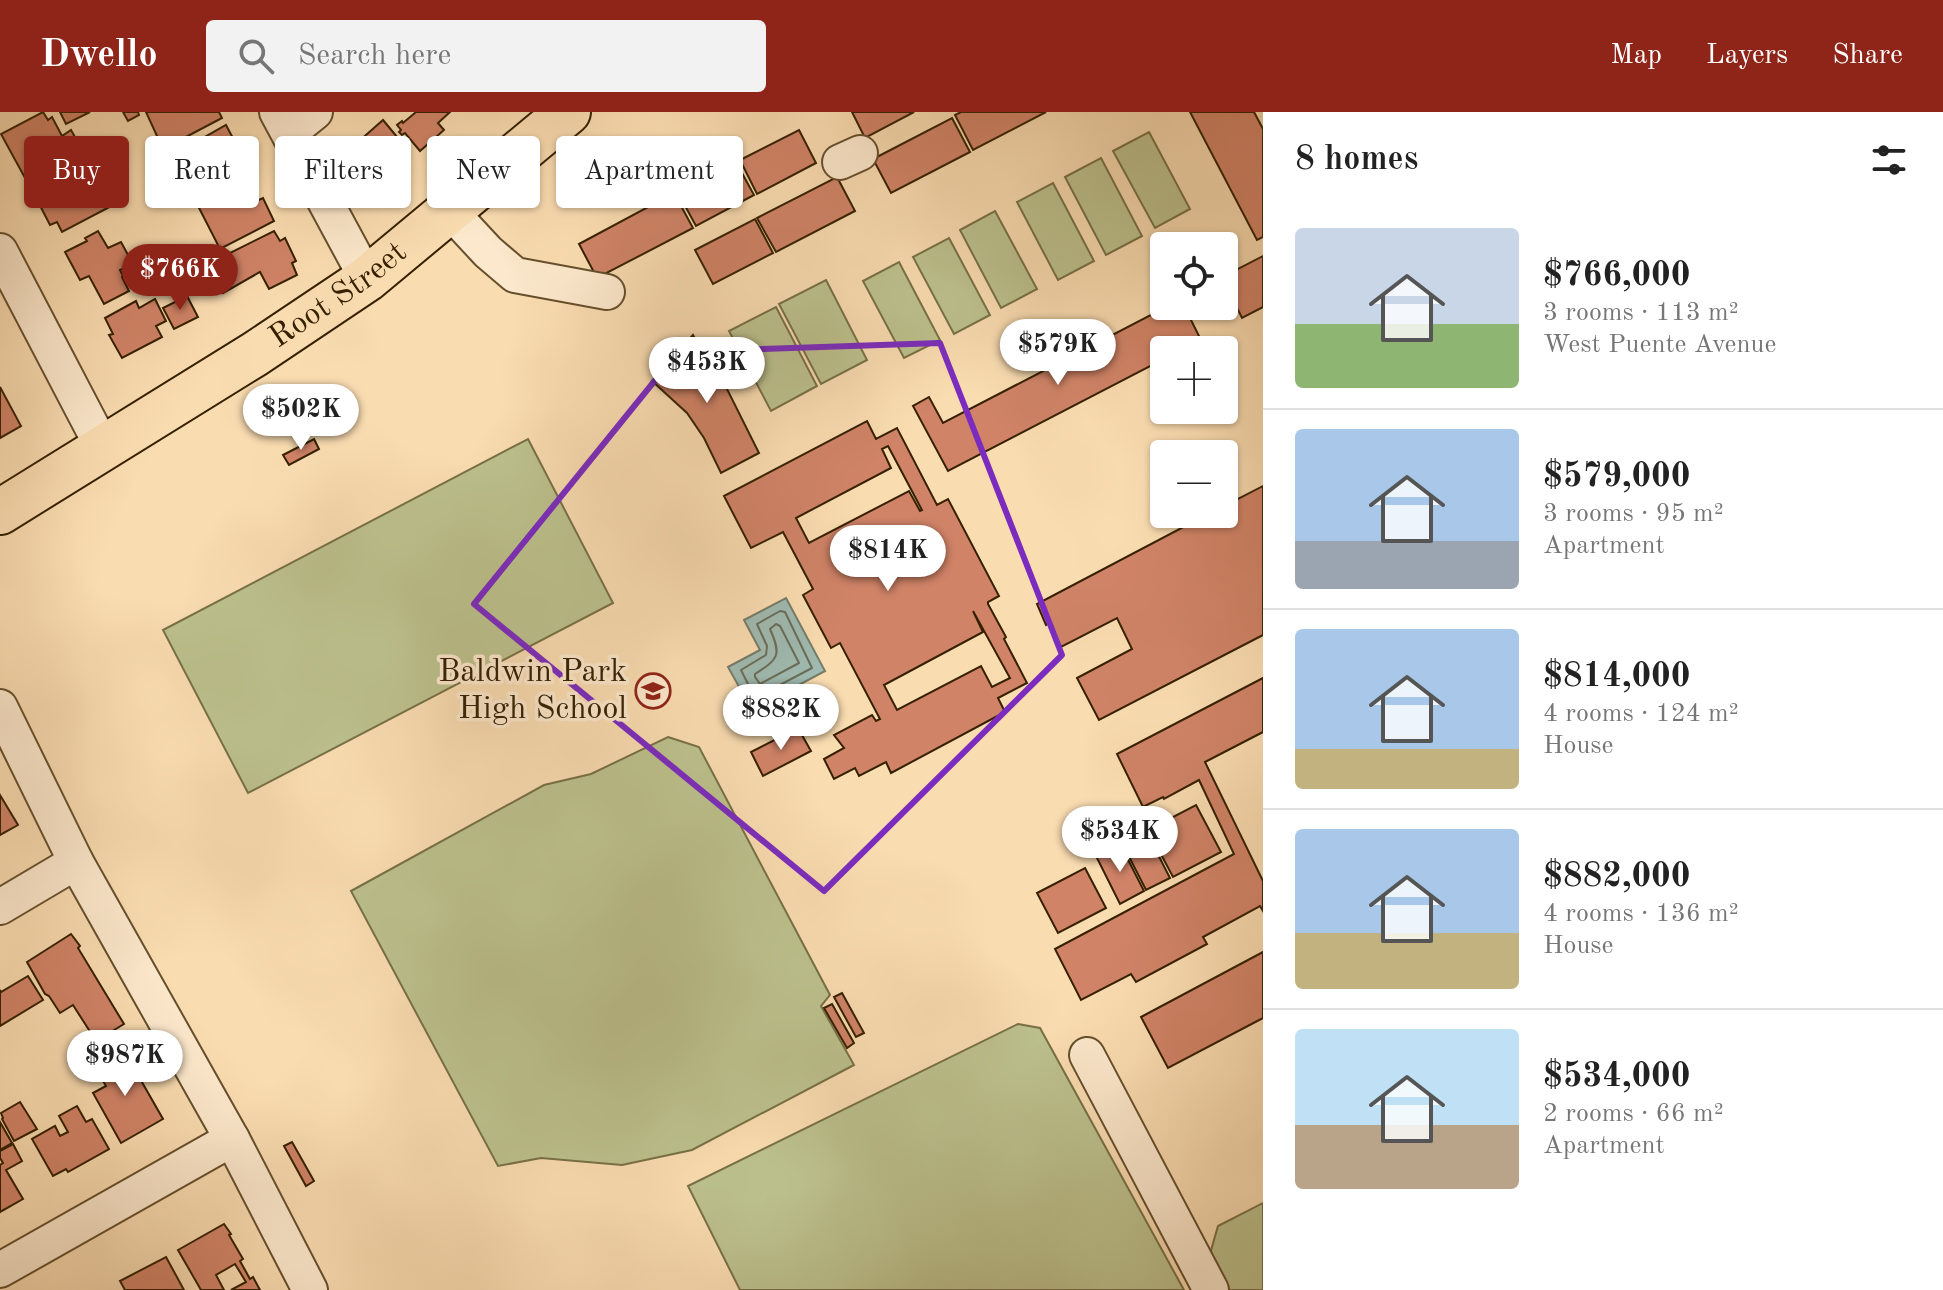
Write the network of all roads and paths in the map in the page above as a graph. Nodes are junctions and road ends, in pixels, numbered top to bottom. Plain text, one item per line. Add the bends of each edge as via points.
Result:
1 (315, 112) edge
2 (568, 112) edge
3 (283, 122) edge
4 (449, 210) junction
5 (0, 251) edge
6 (367, 279) junction
7 (607, 292) dead end
8 (103, 448) junction
9 (0, 512) edge
10 (0, 707) edge
11 (76, 862) junction
12 (0, 907) edge
13 (1087, 1055) dead end
14 (232, 1139) junction
15 (0, 1270) edge
16 (310, 1290) edge
17 (1211, 1290) edge

1 - 3 street
2 - 4 main road, Root Street
3 - 6 street
4 - 6 main road, Root Street
4 - 7 street via 515,275
5 - 8 street
6 - 8 main road, Root Street
8 - 9 main road, Root Street
10 - 11 street
11 - 12 street
11 - 14 street
13 - 17 street
14 - 15 street
14 - 16 street

